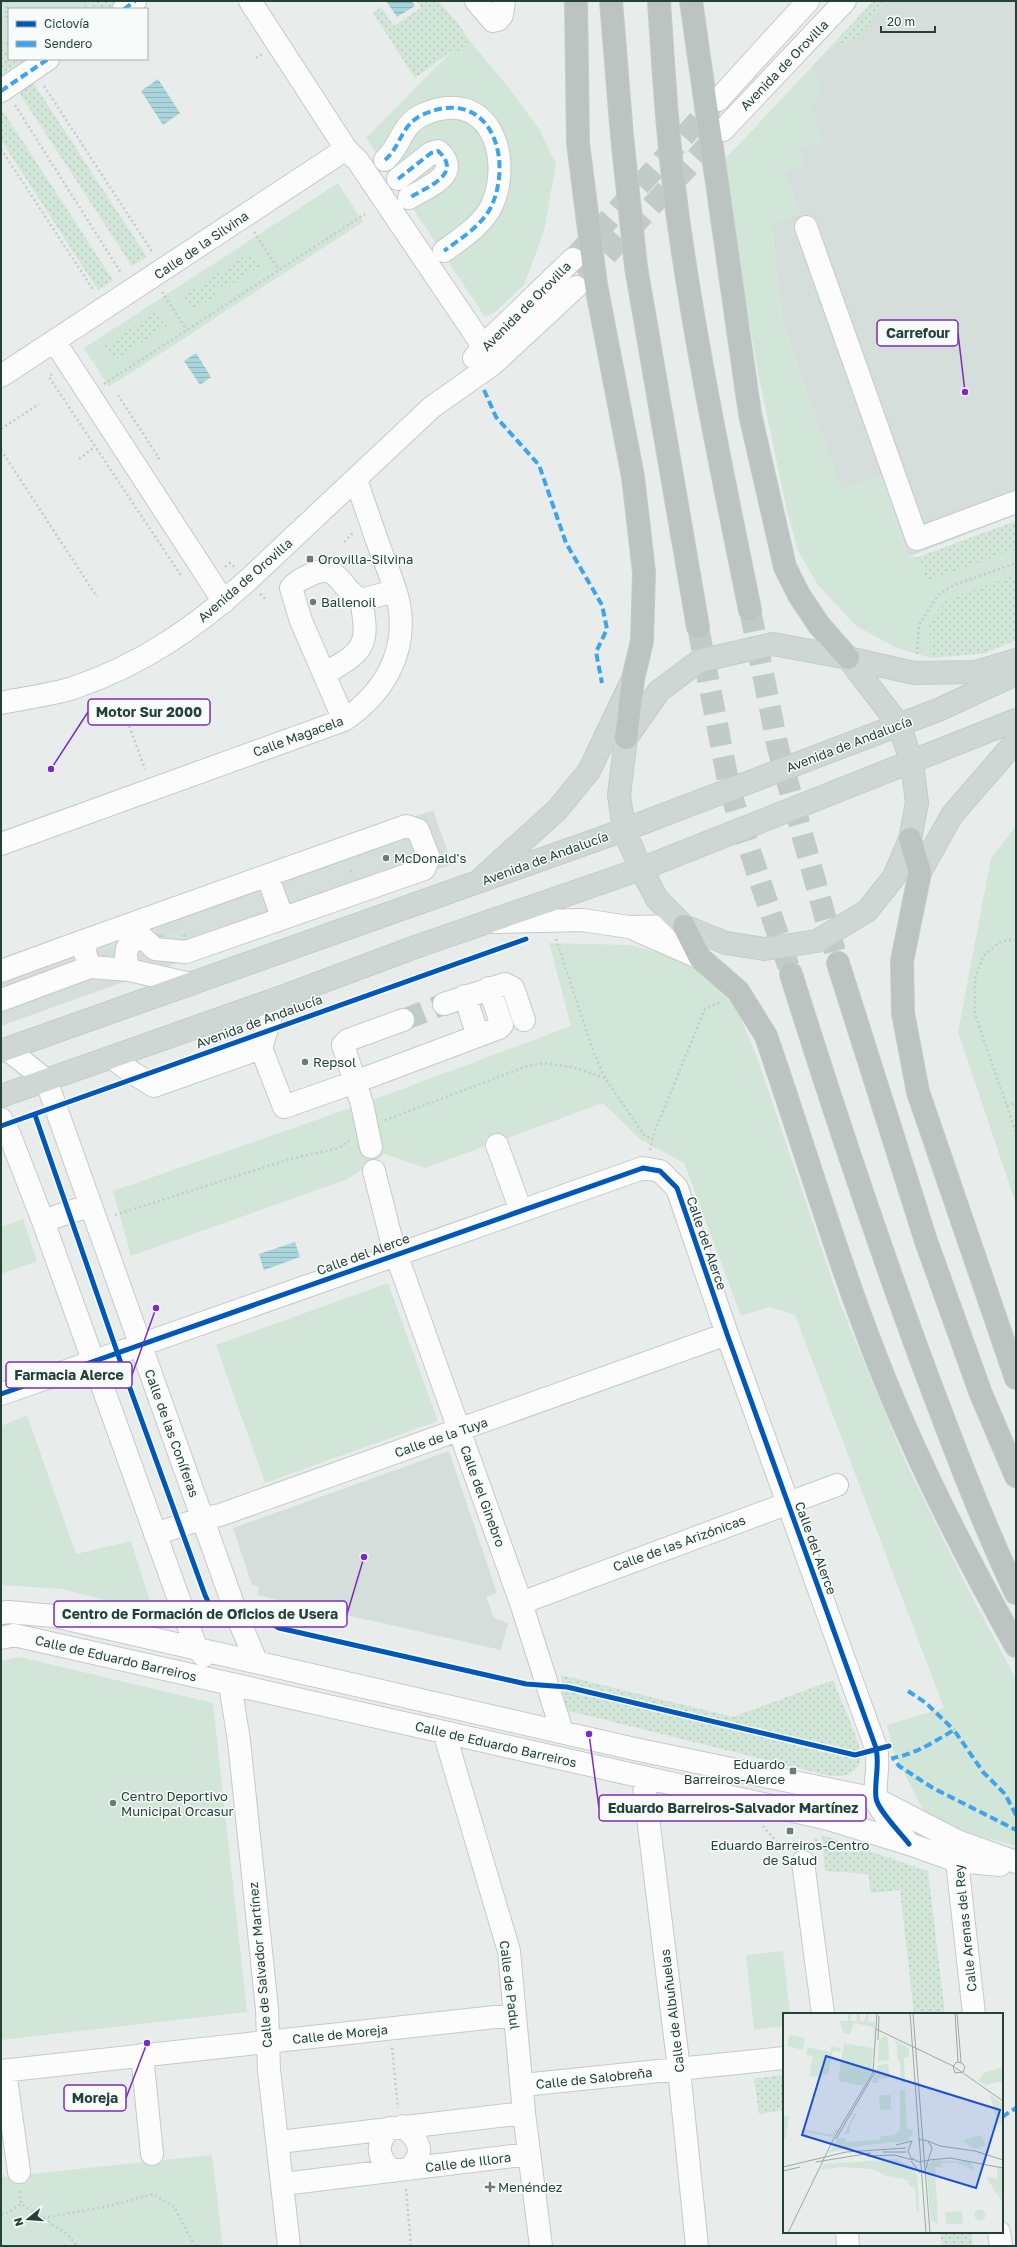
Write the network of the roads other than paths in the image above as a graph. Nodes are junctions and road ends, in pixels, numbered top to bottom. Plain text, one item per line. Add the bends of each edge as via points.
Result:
1 (136, 1) edge
2 (250, 1) edge
3 (476, 1) edge
4 (504, 1) edge
5 (576, 1) edge
6 (611, 1) edge
7 (659, 1) edge
8 (690, 1) edge
9 (808, 1) edge
10 (845, 1) edge
11 (126, 8) edge
12 (41, 65) edge
13 (3, 90) edge
14 (718, 100) tunnel mouth
15 (723, 130) tunnel mouth
16 (346, 149) junction
17 (385, 160) dead end
18 (398, 179) dead end
19 (409, 198) dead end
20 (806, 227) dead end
21 (444, 251) dead end
22 (573, 259) tunnel mouth
23 (576, 287) tunnel mouth
24 (55, 342) junction
25 (483, 346) junction
26 (1, 376) edge
27 (451, 392) junction
28 (356, 480) junction
29 (1016, 502) edge
30 (395, 591) junction
31 (361, 600) junction
32 (224, 602) junction
33 (750, 610) tunnel mouth
34 (698, 627) tunnel mouth
35 (848, 658) junction
36 (1016, 660) edge
37 (324, 674) junction
38 (1016, 674) edge
39 (633, 679) junction
40 (1, 703) edge
41 (344, 720) junction
42 (1016, 720) edge
43 (899, 725) junction
44 (626, 738) junction
45 (1016, 741) edge
46 (912, 763) junction
47 (624, 830) junction
48 (910, 839) junction
49 (1, 844) edge
50 (641, 869) junction
51 (920, 872) junction
52 (262, 878) junction
53 (475, 884) junction
54 (276, 920) junction
55 (485, 922) junction
56 (684, 926) junction
57 (629, 927) junction
58 (86, 940) junction
59 (700, 958) junction
60 (838, 963) tunnel mouth
61 (90, 967) junction
62 (129, 970) junction
63 (1, 971) edge
64 (791, 974) tunnel mouth
65 (191, 984) junction
66 (490, 988) junction
67 (465, 996) junction
68 (1, 1000) edge
69 (276, 1000) junction
70 (444, 1004) tunnel mouth
71 (403, 1020) tunnel mouth
72 (524, 1020) dead end
73 (478, 1036) junction
74 (261, 1048) junction
75 (4, 1050) edge
76 (112, 1057) junction
77 (46, 1080) junction
78 (355, 1082) junction
79 (1, 1096) edge
80 (1, 1120) edge
81 (497, 1145) dead end
82 (91, 1205) junction
83 (521, 1210) junction
84 (43, 1221) junction
85 (395, 1254) junction
86 (727, 1334) junction
87 (140, 1344) junction
88 (92, 1361) junction
89 (1016, 1378) edge
90 (1, 1394) edge
91 (459, 1430) junction
92 (1016, 1476) edge
93 (837, 1486) dead end
94 (789, 1502) junction
95 (204, 1518) junction
96 (155, 1534) junction
97 (1016, 1593) edge
98 (521, 1602) junction
99 (1, 1613) edge
100 (1, 1638) edge
101 (1016, 1646) edge
102 (196, 1647) junction
103 (256, 1661) junction
104 (230, 1684) junction
105 (562, 1731) junction
106 (444, 1732) junction
107 (643, 1777) junction
108 (876, 1799) junction
109 (829, 1819) junction
110 (909, 1844) junction
111 (957, 1851) junction
112 (810, 1856) road end
113 (1016, 1862) edge
114 (1016, 1866) edge
115 (823, 2013) edge
116 (974, 2013) edge
117 (514, 2014) junction
118 (266, 2042) junction
119 (142, 2055) junction
120 (783, 2058) edge
121 (679, 2070) junction
122 (3, 2071) edge
123 (523, 2085) junction
124 (524, 2113) junction
125 (398, 2127) junction
126 (279, 2142) junction
127 (152, 2154) dead end
128 (529, 2154) junction
129 (401, 2169) junction
130 (19, 2172) road end
131 (283, 2184) junction
132 (847, 2233) edge
133 (1000, 2233) edge
134 (290, 2246) edge
135 (541, 2246) edge
136 (697, 2246) edge
137 (848, 2246) edge
138 (1001, 2246) edge

1 - 11 street
2 - 16 street
3 - 4 street via 493,20 498,20 502,15
5 - 39 highway via 578,143 596,285 633,476 644,572 642,641
6 - 34 highway via 636,267
7 - 33 highway via 665,94 680,237 706,394
8 - 35 highway via 750,414 785,567 799,595 819,624
9 - 14 street, Avenida de Orovilla
10 - 15 street, Avenida de Orovilla
12 - 13 street
16 - 24 street, Calle de la Silvina
16 - 25 street via 358,161
17 - 21 street via 395,152 408,124 422,115 437,110 456,109 468,112 489,126 498,144 500,164 492,206 484,218
18 - 19 street via 431,153 438,151 445,157 449,166 446,174
20 - 29 street via 917,539
22 - 25 street, Avenida de Orovilla
23 - 27 street, Avenida de Orovilla via 493,364
24 - 26 street, Calle de la Silvina
24 - 32 street
25 - 27 street, Avenida de Orovilla
27 - 28 street, Avenida de Orovilla via 432,406
28 - 30 street, Calle Magacela
28 - 32 street, Avenida de Orovilla
30 - 31 street
30 - 41 street, Calle Magacela via 399,604 400,638 388,674 363,708
31 - 37 street via 366,626 358,651 353,657
31 - 37 street via 334,572 323,570 294,583 291,588 301,621
32 - 40 street, Avenida de Orovilla via 174,641 141,660 72,688
35 - 36 main road via 914,673 976,672
35 - 43 main road
35 - 44 main road via 773,644 699,661 659,691
37 - 41 street
38 - 43 main road, Avenida de Andalucía
39 - 44 highway
39 - 53 main road via 590,771 557,810
41 - 49 street, Calle Magacela
42 - 46 main road, Avenida de Andalucía
43 - 46 main road
43 - 47 main road, Avenida de Andalucía
44 - 47 main road via 619,795
45 - 51 main road via 952,815
46 - 48 main road via 917,803
46 - 50 main road, Avenida de Andalucía
47 - 50 main road
47 - 53 main road, Avenida de Andalucía
48 - 51 highway
48 - 56 main road via 894,876 867,911 817,941 764,949 726,943
50 - 55 main road, Avenida de Andalucía
50 - 56 main road via 657,900
51 - 89 highway via 902,961 903,1013 918,1092
52 - 54 street via 270,883 280,911
52 - 54 street via 406,826 418,830 429,858 424,869
52 - 58 street
53 - 65 main road, Avenida de Andalucía
54 - 62 street via 186,952 155,949 143,938 135,939 128,944 126,954
55 - 57 street via 582,920
55 - 69 main road, Avenida de Andalucía
56 - 57 street
56 - 59 highway
57 - 59 street
58 - 61 street via 85,953
58 - 63 street
59 - 101 highway via 738,991 766,1036 873,1348 905,1427 974,1570
60 - 92 highway via 926,1241 981,1394
61 - 62 street
61 - 68 street
62 - 65 street
64 - 97 highway via 833,1109 898,1296 964,1475
65 - 75 main road, Avenida de Andalucía
66 - 67 street
66 - 72 street via 505,984 513,988
66 - 73 street via 502,1025
67 - 70 street
67 - 73 street
69 - 74 street
69 - 76 main road, Avenida de Andalucía
71 - 78 street via 348,1040 343,1045
73 - 78 street
74 - 76 street via 154,1086
74 - 78 street via 284,1107
75 - 77 street
76 - 77 main road, Avenida de Andalucía
77 - 79 main road, Avenida de Andalucía
77 - 82 street, Calle de las Coníferas
78 - 85 street, Calle del Ginebro via 368,1137 361,1161 367,1170 374,1171
80 - 84 street via 10,1136
81 - 83 street
82 - 84 street
82 - 87 street, Calle de las Coníferas
83 - 85 street, Calle del Alerce
83 - 86 street, Calle del Alerce via 643,1168 660,1171 677,1188
84 - 88 street
85 - 87 street, Calle del Alerce
85 - 91 street, Calle del Ginebro
86 - 91 street, Calle de la Tuya
86 - 94 street, Calle del Alerce
87 - 88 street, Calle del Alerce
87 - 95 street, Calle de las Coníferas
88 - 90 street, Calle del Alerce
88 - 96 street
91 - 95 street, Calle de la Tuya via 220,1515
91 - 98 street, Calle del Ginebro
93 - 94 street, Calle de las Arizónicas
94 - 98 street, Calle de las Arizónicas
94 - 108 street, Calle del Alerce via 876,1748 879,1760
95 - 96 street, Calle de la Tuya
95 - 103 street, Calle de las Coníferas
96 - 102 street
98 - 105 street, Calle del Ginebro
99 - 102 street, Calle de Eduardo Barreiros via 54,1616
100 - 104 street, Calle de Eduardo Barreiros via 14,1635
102 - 103 street, Calle de Eduardo Barreiros
102 - 104 street, Calle de Eduardo Barreiros
103 - 104 street
103 - 105 street, Calle de Eduardo Barreiros
104 - 106 street, Calle de Eduardo Barreiros
104 - 118 street, Calle de Salvador Martínez via 239,1741 266,2009
105 - 108 street, Calle de Eduardo Barreiros via 639,1750
106 - 107 street, Calle de Eduardo Barreiros
106 - 117 street, Calle de Padul via 509,1951
107 - 109 street, Calle de Eduardo Barreiros
107 - 121 street, Calle de Albuñuelas
108 - 109 street via 862,1813
108 - 110 street
108 - 111 street, Calle de Eduardo Barreiros
109 - 110 street, Calle de Eduardo Barreiros
110 - 111 street, Calle de Eduardo Barreiros
111 - 113 street, Calle de Eduardo Barreiros
111 - 114 street, Calle de Eduardo Barreiros
111 - 116 street, Calle Arenas del Rey
112 - 115 street
117 - 118 street, Calle de Moreja
117 - 123 street, Calle de Padul
118 - 119 street, Calle de Moreja
118 - 126 street, Calle de Salvador Martínez
119 - 122 street, Calle de Moreja
119 - 127 street
120 - 121 street, Calle de Salobreña
121 - 123 street, Calle de Salobreña
121 - 136 street, Calle de Albuñuelas
122 - 130 street, Calle de Moreja
123 - 124 street, Calle de Padul
124 - 125 street
124 - 128 street, Calle de Padul
125 - 126 street
125 - 129 street, Calle de Illora via 415,2136 419,2148 415,2161
125 - 129 street via 381,2140 379,2153 385,2164
126 - 131 street, Calle de Salvador Martínez
128 - 129 street, Calle de Illora
128 - 135 street, Calle de Padul
129 - 131 street, Calle de Illora
131 - 134 street, Calle de Salvador Martínez
132 - 137 street
133 - 138 street

